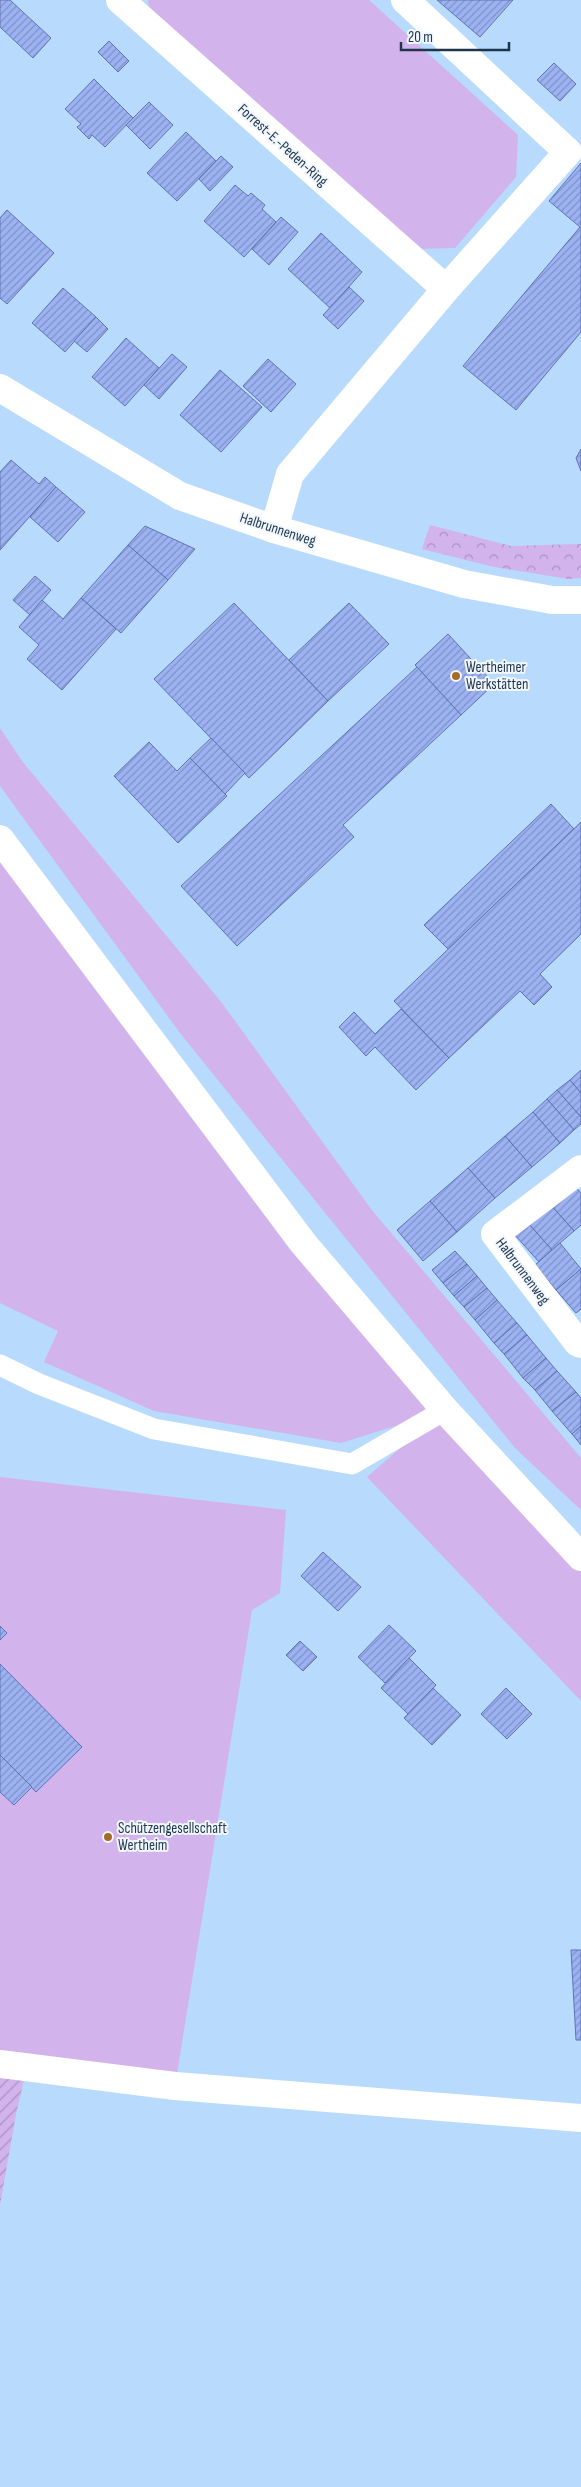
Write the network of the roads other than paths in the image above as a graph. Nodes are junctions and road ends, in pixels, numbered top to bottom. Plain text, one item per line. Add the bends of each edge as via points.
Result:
1 (120, 0) edge
2 (405, 0) edge
3 (575, 142) edge
4 (446, 289) junction
5 (0, 388) edge
6 (274, 529) junction
7 (581, 600) edge
8 (0, 839) edge
9 (581, 1169) edge
10 (581, 1344) edge
11 (0, 1365) edge
12 (445, 1410) junction
13 (581, 1557) edge
14 (0, 2064) edge
15 (581, 2118) edge

1 - 4 street, Forrest-E.-Peden-Ring
2 - 3 street
3 - 4 street
4 - 6 street via 290,474
5 - 6 street, Halbrunnenweg via 180,496
6 - 7 street, Halbrunnenweg via 464,584 552,600
8 - 12 street via 303,1243
9 - 10 street, Halbrunnenweg via 495,1234
11 - 12 lane via 39,1384 154,1429 352,1464
12 - 13 street
14 - 15 street via 175,2086

